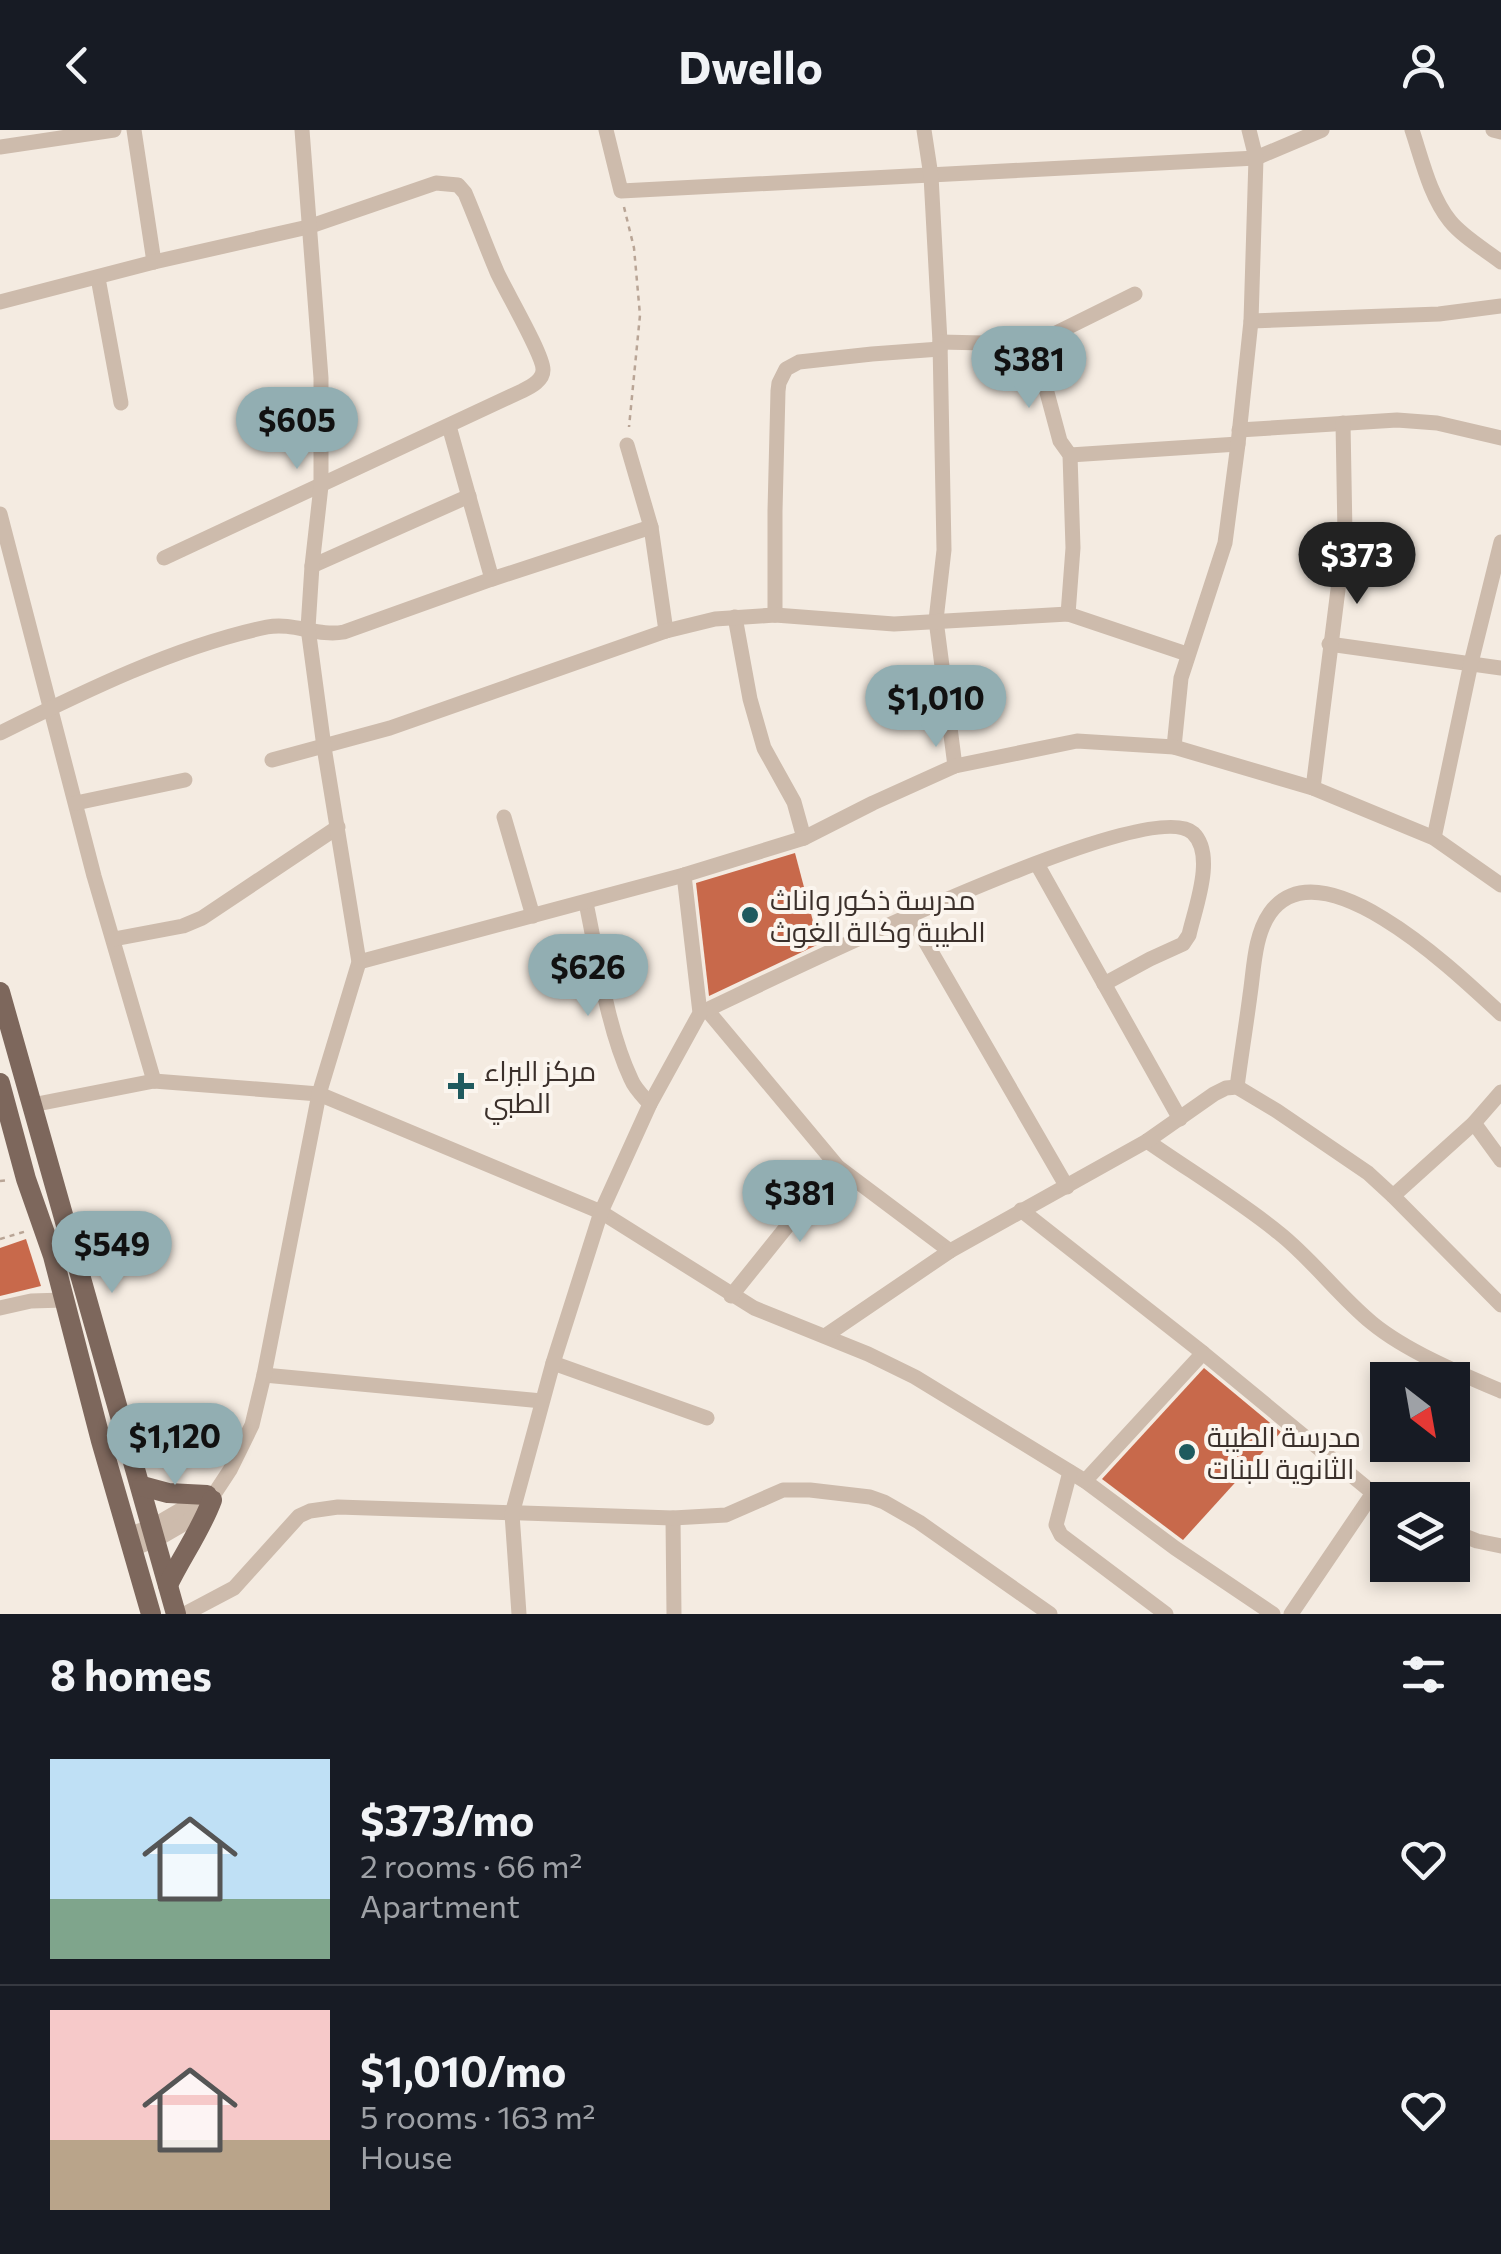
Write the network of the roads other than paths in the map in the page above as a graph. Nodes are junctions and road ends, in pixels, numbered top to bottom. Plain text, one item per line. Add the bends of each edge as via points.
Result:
1 (114, 130) edge
2 (134, 130) edge
3 (302, 130) edge
4 (606, 130) edge
5 (924, 130) edge
6 (1250, 130) edge
7 (1322, 130) edge
8 (1412, 130) edge
9 (1492, 130) edge
10 (1501, 132) edge
11 (0, 147) edge
12 (1256, 158) junction
13 (930, 176) junction
14 (308, 227) junction
15 (154, 262) junction
16 (1501, 262) edge
17 (98, 278) junction
18 (1135, 294) dead end
19 (0, 302) edge
20 (1501, 306) edge
21 (1251, 321) junction
22 (1034, 344) junction
23 (940, 345) junction
24 (121, 404) dead end
25 (1344, 424) junction
26 (448, 426) junction
27 (1238, 437) junction
28 (1501, 438) edge
29 (627, 444) road end
30 (1070, 456) junction
31 (321, 486) junction
32 (470, 496) junction
33 (0, 514) edge
34 (650, 527) junction
35 (1501, 542) edge
36 (164, 558) dead end
37 (312, 566) junction
38 (492, 579) junction
39 (1068, 614) junction
40 (775, 615) junction
41 (735, 617) junction
42 (936, 620) junction
43 (308, 628) junction
44 (666, 632) junction
45 (1330, 644) junction
46 (1187, 654) junction
47 (1471, 663) junction
48 (1501, 668) edge
49 (50, 708) junction
50 (0, 733) edge
51 (324, 747) junction
52 (1174, 747) junction
53 (272, 760) dead end
54 (954, 766) junction
55 (185, 780) dead end
56 (1313, 788) junction
57 (76, 804) junction
58 (504, 817) dead end
59 (338, 827) junction
60 (804, 838) junction
61 (1434, 838) junction
62 (1038, 864) junction
63 (684, 875) junction
64 (1501, 885) edge
65 (586, 903) junction
66 (910, 915) junction
67 (533, 916) junction
68 (114, 939) junction
69 (359, 962) junction
70 (1104, 984) junction
71 (0, 992) edge
72 (704, 1012) junction
73 (1501, 1014) edge
74 (154, 1081) junction
75 (0, 1083) edge
76 (1237, 1087) junction
77 (1501, 1092) edge
78 (320, 1094) junction
79 (650, 1104) junction
80 (32, 1105) junction
81 (1180, 1119) junction
82 (1474, 1123) junction
83 (1147, 1140) junction
84 (1501, 1160) edge
85 (838, 1167) junction
86 (1067, 1187) junction
87 (1394, 1196) junction
88 (1021, 1210) junction
89 (601, 1212) junction
90 (950, 1251) junction
91 (731, 1296) junction
92 (64, 1300) junction
93 (1501, 1305) edge
94 (0, 1308) edge
95 (825, 1336) junction
96 (1203, 1353) junction
97 (553, 1363) junction
98 (264, 1375) junction
99 (1501, 1390) edge
100 (542, 1402) junction
101 (707, 1418) dead end
102 (1070, 1472) junction
103 (1085, 1481) junction
104 (142, 1486) junction
105 (1370, 1489) edge
106 (212, 1495) junction
107 (1370, 1510) edge
108 (512, 1514) junction
109 (674, 1518) junction
110 (155, 1533) junction
111 (1470, 1537) edge
112 (130, 1542) junction
113 (1501, 1546) edge
114 (168, 1585) junction
115 (151, 1614) edge
116 (176, 1614) edge
117 (185, 1614) edge
118 (519, 1614) edge
119 (674, 1614) edge
120 (1050, 1614) edge
121 (1166, 1614) edge
122 (1273, 1614) edge
123 (1291, 1614) edge

1 - 11 street
2 - 15 street
3 - 14 street
4 - 13 street via 620,192
5 - 13 street
6 - 12 street
7 - 12 street
8 - 16 street via 1446,216
9 - 10 street
12 - 13 street
12 - 21 street
13 - 23 street
14 - 15 street
14 - 26 street via 436,183 458,185 465,193 543,370 534,384
14 - 31 street via 321,378
15 - 17 street
17 - 19 street
17 - 24 street
18 - 22 street
20 - 21 street
21 - 27 street
22 - 23 street
22 - 30 street via 1060,442
23 - 40 street via 800,362 782,375
23 - 42 street via 944,550
25 - 27 street
25 - 28 street via 1422,421
25 - 45 street via 1344,534
26 - 31 street
26 - 32 street
27 - 30 street
27 - 46 street via 1224,543
29 - 34 street
30 - 39 street
31 - 36 street
31 - 37 street
32 - 37 street
32 - 38 street
33 - 49 street
34 - 38 street
34 - 44 street
35 - 47 street
37 - 43 street
38 - 43 street via 344,632
39 - 42 street
39 - 46 street
40 - 41 street
40 - 42 street via 894,624
41 - 44 street
41 - 60 street via 764,748 794,802
42 - 54 street
43 - 49 street via 272,626 222,638
43 - 51 street
44 - 51 street
45 - 47 street
45 - 56 street
46 - 52 street
47 - 48 street
47 - 61 street
49 - 50 street
49 - 57 street
51 - 53 street
51 - 59 street
52 - 54 street via 1077,741
52 - 56 street
54 - 60 street
55 - 57 street
56 - 61 street
57 - 68 street
58 - 67 street
59 - 68 street via 202,918
59 - 69 street
60 - 63 street
61 - 64 street
62 - 66 street
62 - 70 street
62 - 70 street via 1153,828 1178,826 1199,840 1203,871 1190,935
63 - 65 street
63 - 72 street
65 - 67 street
65 - 79 street via 611,1020 630,1079
66 - 72 street
66 - 86 street
67 - 69 street
68 - 74 street
69 - 78 street
70 - 81 street
71 - 80 main road
72 - 79 street
72 - 85 street
73 - 76 street via 1376,912 1333,895 1303,893 1284,899 1268,915 1258,942
74 - 78 street
74 - 80 street
75 - 92 main road
76 - 81 street via 1214,1094
76 - 87 street
77 - 82 street
78 - 89 street
78 - 98 street
79 - 89 street
80 - 104 main road
81 - 83 street
82 - 84 street
82 - 87 street
83 - 86 street
83 - 99 street via 1280,1233 1383,1331
85 - 90 street
85 - 91 street
86 - 88 street
87 - 93 street
88 - 90 street
88 - 96 street
89 - 91 street
89 - 97 street
90 - 95 street
91 - 95 street
92 - 94 street
92 - 112 main road
95 - 102 street via 915,1377
96 - 103 street
96 - 105 street
97 - 100 street
97 - 101 street
98 - 100 street
98 - 106 street via 252,1425
100 - 108 street
102 - 103 street
102 - 121 street via 1056,1525 1061,1535
103 - 122 street
104 - 106 main road
104 - 110 main road
106 - 110 street via 188,1522
106 - 114 main road
107 - 123 street
108 - 109 street
108 - 117 street via 310,1511 234,1588
108 - 118 street
109 - 119 street
109 - 120 street via 726,1516 783,1490 870,1497 919,1522
110 - 112 street
110 - 114 main road
111 - 113 street
112 - 115 main road
114 - 116 main road

